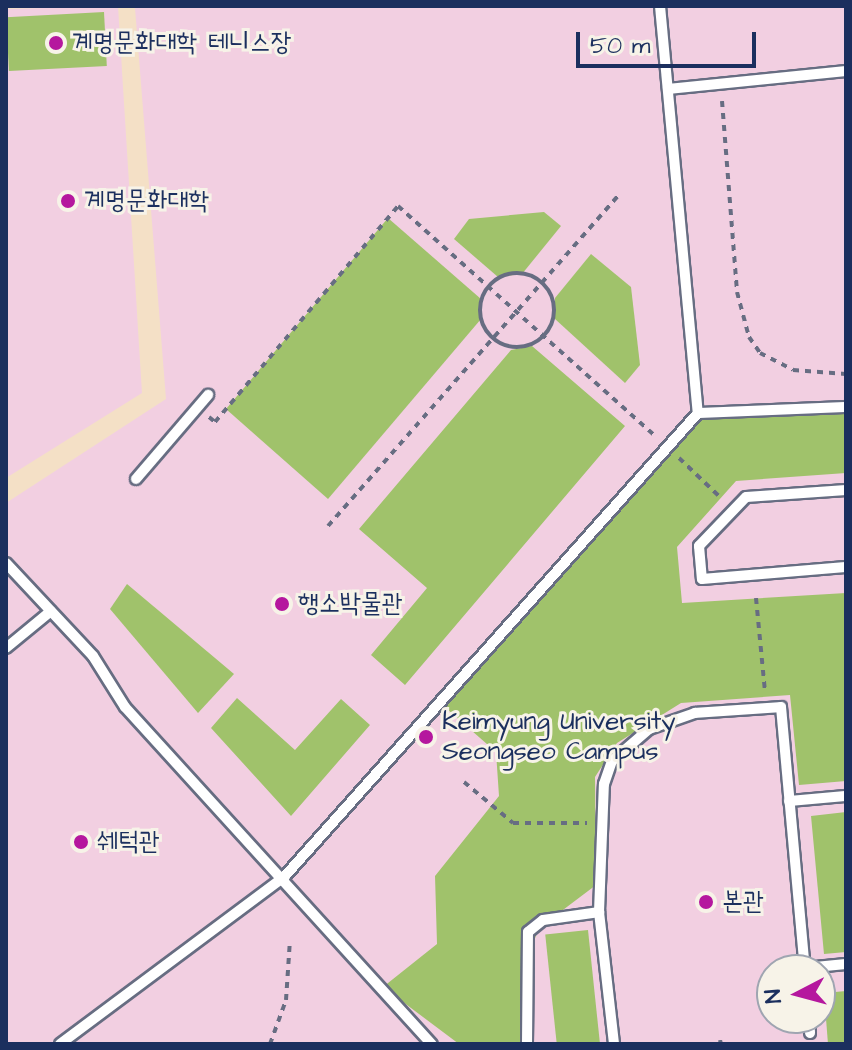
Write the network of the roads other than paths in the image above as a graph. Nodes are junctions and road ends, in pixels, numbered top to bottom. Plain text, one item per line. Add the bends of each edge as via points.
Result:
1 (660, 6) edge
2 (846, 71) edge
3 (668, 89) junction
4 (208, 395) dead end
5 (846, 407) edge
6 (698, 413) junction
7 (136, 479) dead end
8 (846, 490) edge
9 (6, 563) edge
10 (846, 567) edge
11 (51, 611) junction
12 (6, 648) edge
13 (846, 796) edge
14 (789, 801) junction
15 (285, 876) junction
16 (599, 912) junction
17 (804, 954) edge
18 (60, 1044) edge
19 (432, 1044) edge
20 (527, 1044) edge
21 (614, 1044) edge

1 - 3 lane
2 - 3 lane
3 - 6 lane
4 - 7 lane
5 - 6 lane
6 - 15 lane
8 - 10 lane via 746,497 699,546 702,579
9 - 11 lane
11 - 12 lane
11 - 15 lane via 93,656 125,707
13 - 14 lane
14 - 16 lane via 781,707 695,713 627,744 604,784
14 - 17 lane
15 - 18 lane
15 - 19 lane
16 - 20 lane via 543,920 528,932
16 - 21 lane

